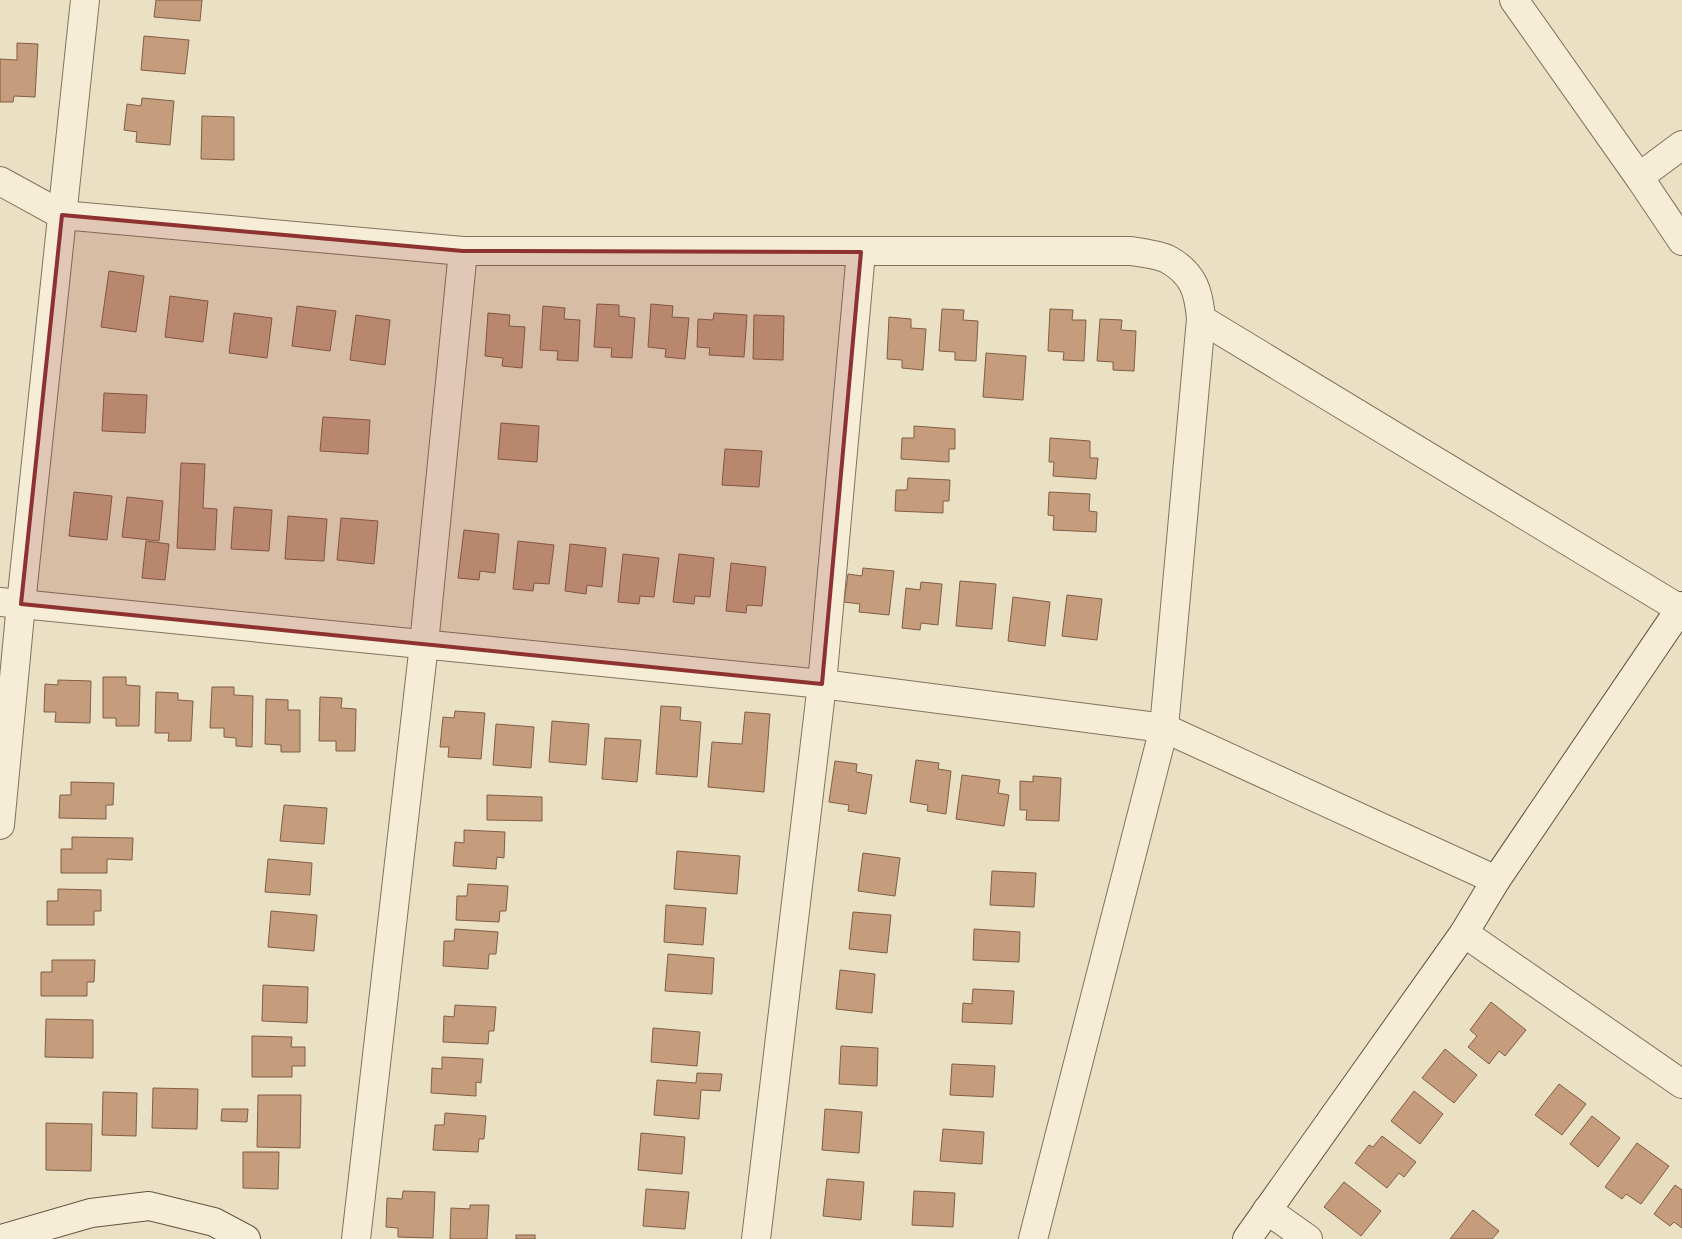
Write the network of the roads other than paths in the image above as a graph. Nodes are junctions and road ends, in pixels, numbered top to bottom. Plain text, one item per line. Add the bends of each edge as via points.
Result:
1 (85, 0) edge
2 (1514, 0) edge
3 (1682, 145) edge
4 (1639, 177) junction
5 (0, 181) edge
6 (62, 215) junction
7 (1682, 240) edge
8 (463, 251) junction
9 (860, 252) junction
10 (1201, 318) junction
11 (10, 603) edge
12 (1681, 608) edge
13 (424, 644) junction
14 (822, 684) junction
15 (1164, 728) junction
16 (0, 826) edge
17 (1496, 880) junction
18 (1464, 933) junction
19 (1682, 1084) edge
20 (1267, 1210) junction
21 (1, 1239) edge
22 (246, 1239) edge
23 (356, 1239) edge
24 (756, 1239) edge
25 (1033, 1239) edge
26 (1247, 1239) edge
27 (1308, 1239) edge

1 - 6 street
2 - 4 street
3 - 4 street
4 - 7 street
5 - 6 street
6 - 8 street
6 - 11 street
8 - 9 street
8 - 13 street
9 - 10 street via 1132,251 1168,259 1188,275 1200,298
9 - 14 street
10 - 12 street
10 - 15 street
11 - 13 street
11 - 16 street
12 - 17 street
13 - 14 street
13 - 23 street
14 - 15 street
14 - 24 street
15 - 17 street
15 - 25 street
17 - 18 street
18 - 19 street
18 - 20 street
20 - 26 street
20 - 27 street
21 - 22 street via 91,1214 149,1206 214,1222

